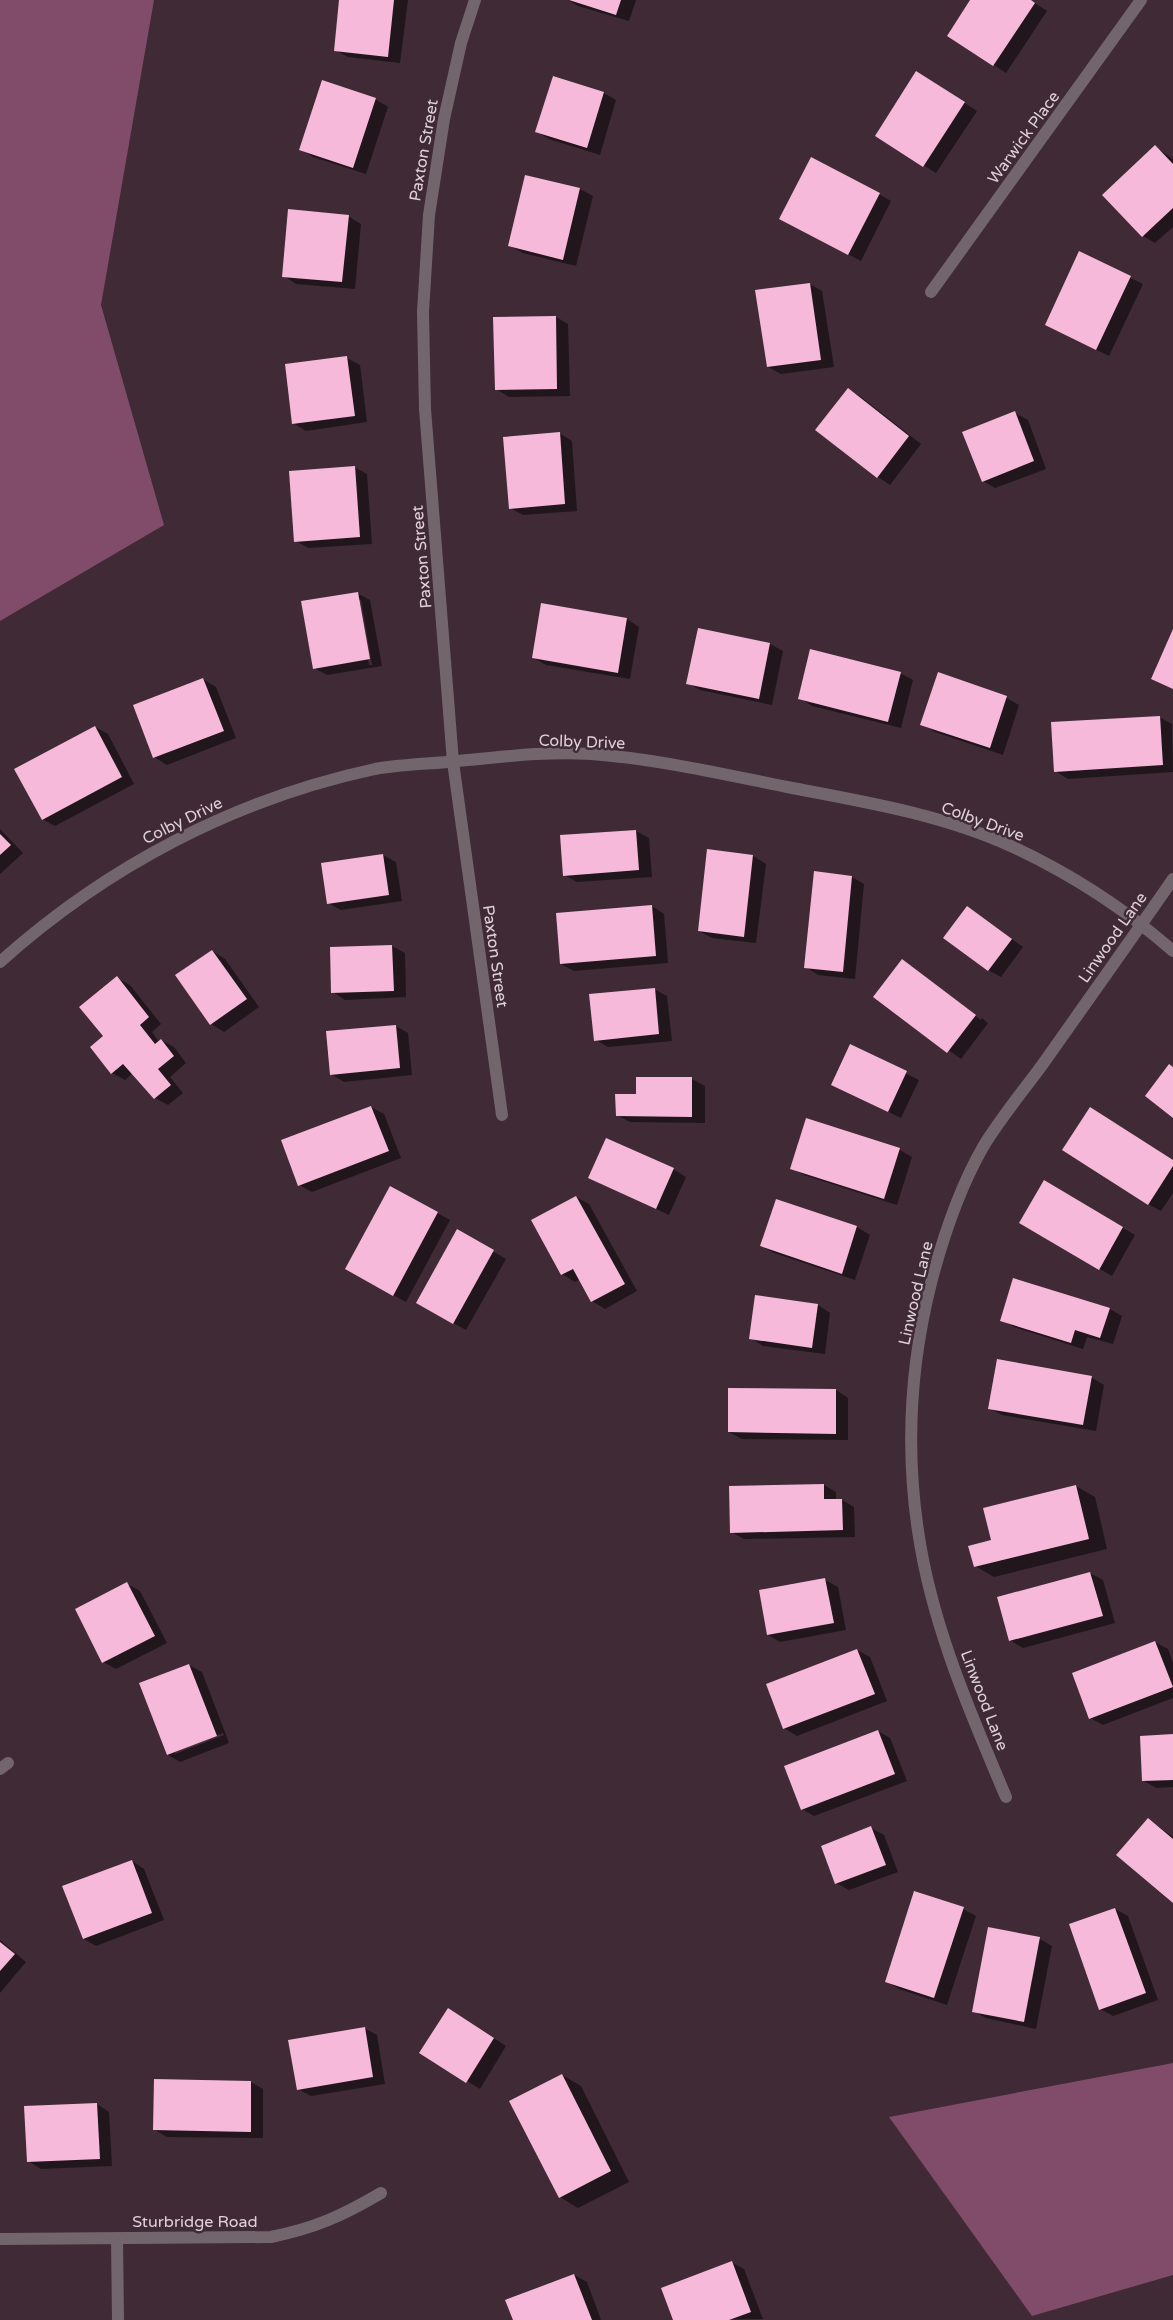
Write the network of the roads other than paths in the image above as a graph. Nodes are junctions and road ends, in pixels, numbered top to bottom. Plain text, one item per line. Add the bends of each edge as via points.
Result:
1 (475, 0) edge
2 (1141, 0) edge
3 (931, 292) dead end
4 (453, 762) junction
5 (1173, 879) edge
6 (1142, 924) junction
7 (1173, 951) edge
8 (0, 962) edge
9 (502, 1114) dead end
10 (1006, 1797) dead end
11 (380, 2193) dead end
12 (117, 2238) junction
13 (0, 2239) edge
14 (118, 2320) edge

1 - 4 street, Paxton Street via 461,43 444,118 429,215 423,312 425,409
2 - 3 street, Warwick Place
4 - 6 street, Colby Drive via 588,754 685,767 873,803 1011,846 1066,875
4 - 8 street, Colby Drive via 360,773 273,798 212,822 119,871 60,912
4 - 9 street, Paxton Street
5 - 6 street, Linwood Lane
6 - 7 street, Colby Drive
6 - 10 street, Linwood Lane via 983,1147 958,1198 939,1252 921,1322 912,1392 911,1464 921,1549 936,1612 965,1697
11 - 12 street, Sturbridge Road via 344,2215 304,2230 271,2237
12 - 13 street, Sturbridge Road
12 - 14 street

